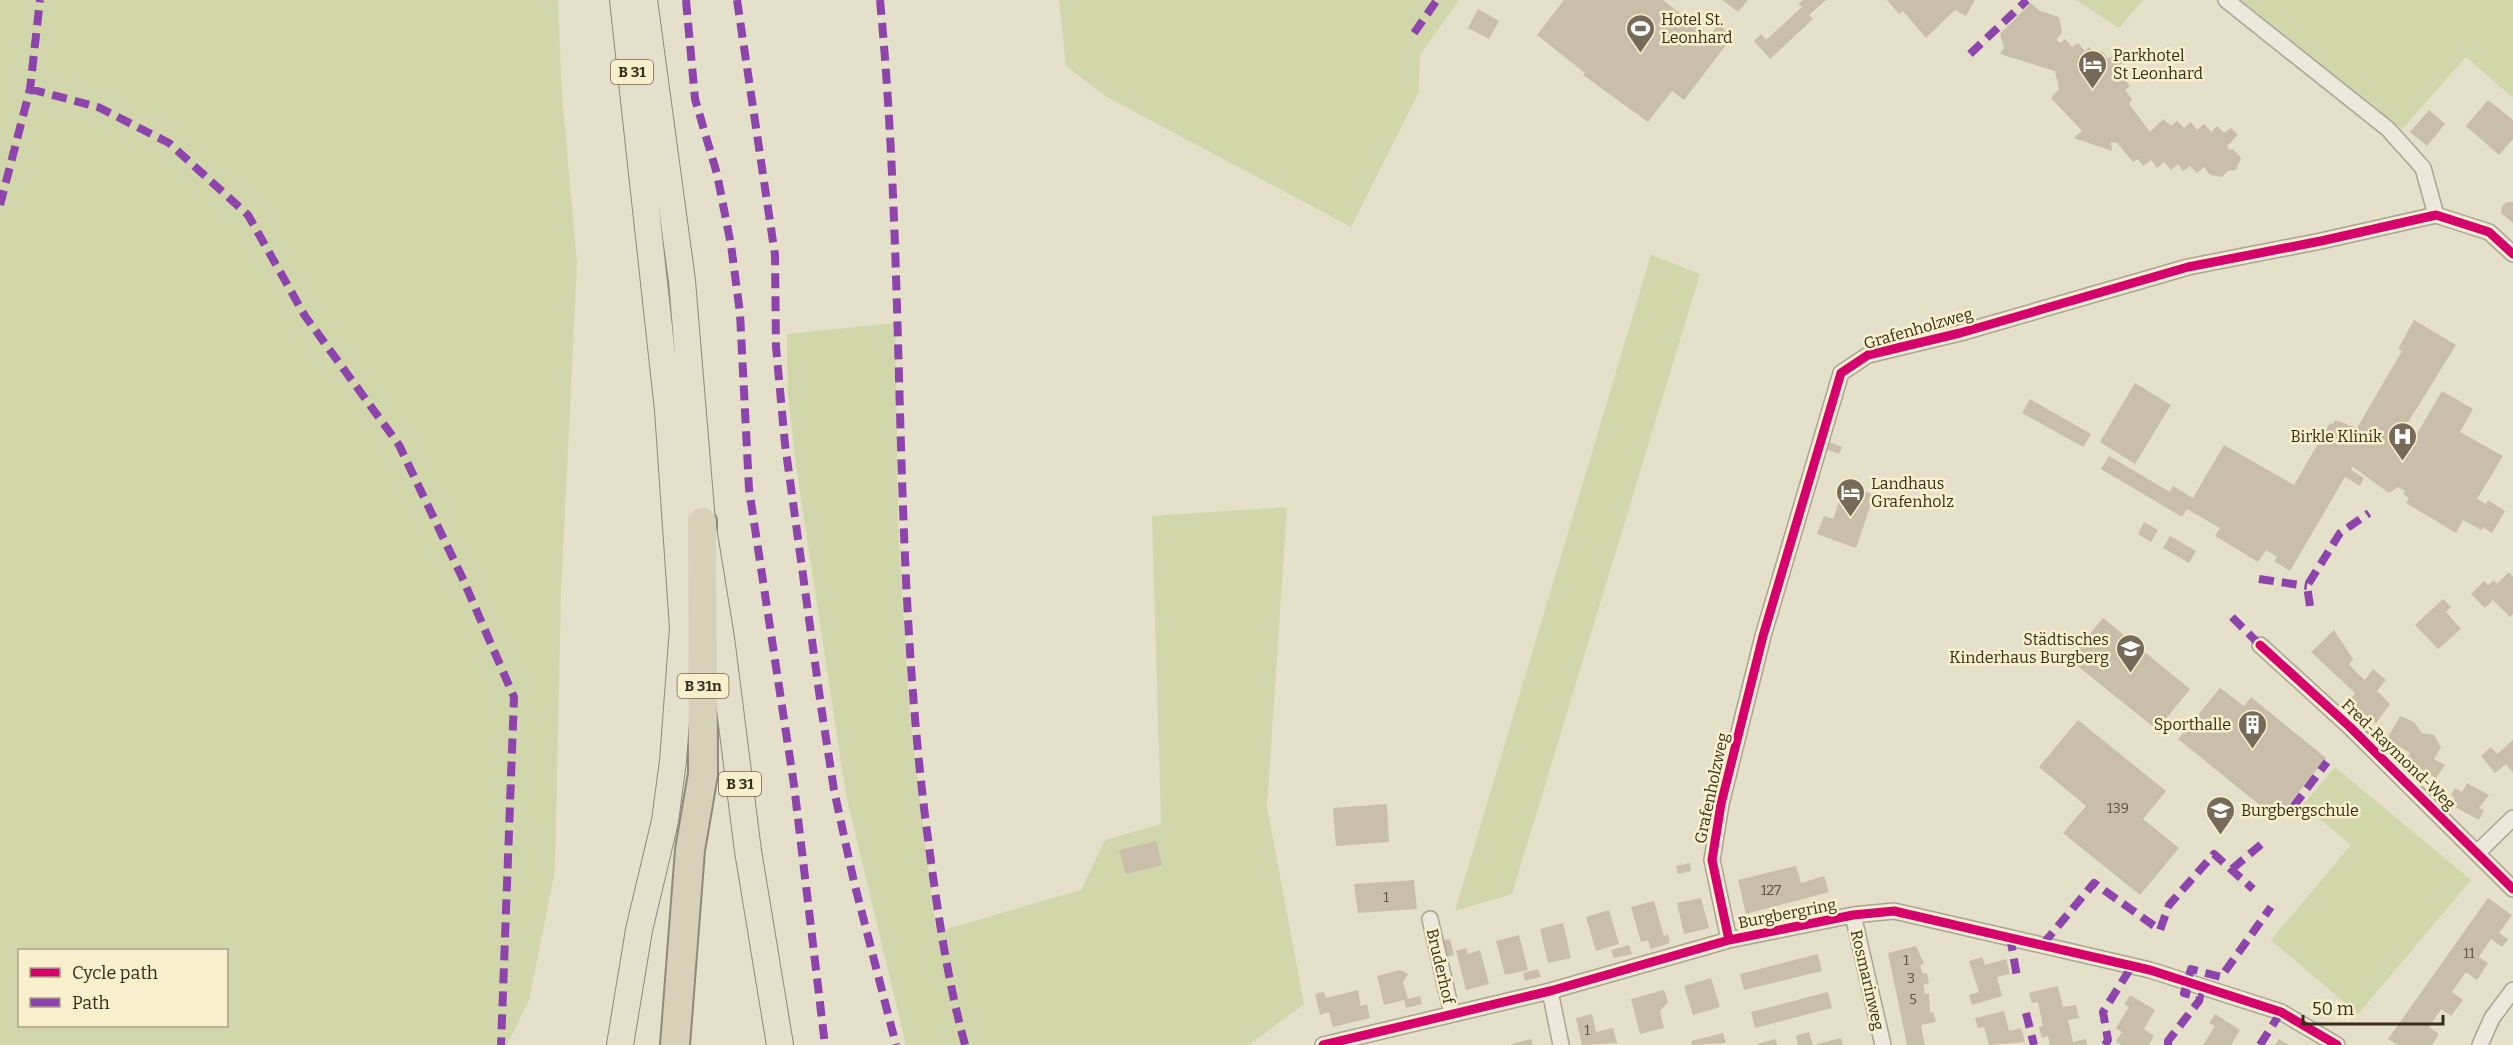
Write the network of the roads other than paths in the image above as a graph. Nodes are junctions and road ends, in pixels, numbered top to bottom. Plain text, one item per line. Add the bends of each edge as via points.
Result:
1 (623, 0) edge
2 (644, 0) edge
3 (2226, 0) edge
4 (2436, 215) junction
5 (2513, 254) edge
6 (702, 522) junction
7 (683, 628) junction
8 (2260, 645) dead end
9 (2513, 818) edge
10 (690, 850) junction
11 (2478, 852) junction
12 (2513, 889) edge
13 (1853, 915) junction
14 (1430, 919) dead end
15 (1729, 940) junction
16 (2513, 990) edge
17 (1550, 991) junction
18 (1452, 1014) junction
19 (620, 1045) edge
20 (675, 1045) edge
21 (780, 1045) edge
22 (1323, 1045) edge
23 (1561, 1045) edge
24 (1883, 1045) edge
25 (2337, 1045) edge
26 (2480, 1045) edge

1 - 7 main road, B 31 via 668,410
2 - 6 main road, B 31 via 682,281
3 - 4 street via 2388,129 2423,168
4 - 5 street via 2489,232
4 - 15 street, Grafenholzweg via 2166,272 1960,333 1868,355 1841,373 1763,636 1721,804 1712,860
6 - 10 highway, B 31n via 703,774
6 - 21 main road, B 31 via 748,851
7 - 10 highway, B 31n via 684,777
7 - 19 main road, B 31 via 665,822 639,930
8 - 11 street, Fred-Raymond-Weg via 2350,726
9 - 11 street
10 - 20 highway, B 31n
11 - 12 street, Fred-Raymond-Weg
13 - 15 street, Burgbergring
13 - 24 street, Rosmarinweg
13 - 25 street, Burgbergring via 1894,911 2150,970 2281,1012
14 - 18 street, Bruderhof
15 - 17 street, Burgbergring
16 - 26 street via 2492,1018
17 - 18 street, Burgbergring
17 - 23 street
18 - 22 street, Burgbergring

